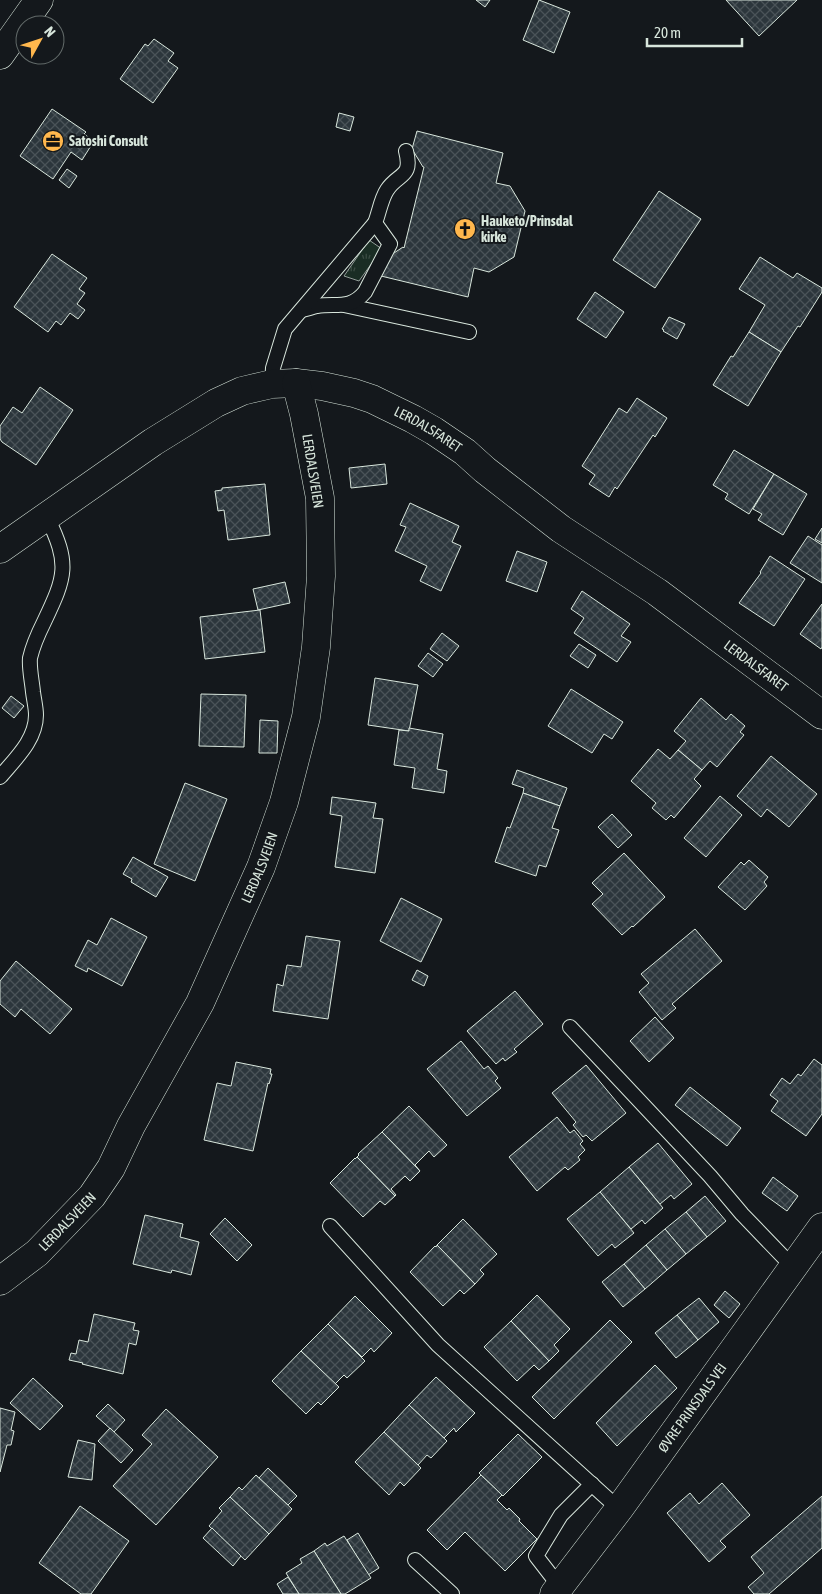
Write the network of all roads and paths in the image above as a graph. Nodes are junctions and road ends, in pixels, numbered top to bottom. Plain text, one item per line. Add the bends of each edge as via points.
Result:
1 (39, 0) edge
2 (0, 55) edge
3 (406, 151) dead end
4 (375, 223) junction
5 (344, 305) junction
6 (302, 310) junction
7 (469, 332) dead end
8 (284, 383) junction
9 (47, 517) junction
10 (0, 549) edge
11 (822, 715) edge
12 (0, 777) edge
13 (570, 1027) dead end
14 (330, 1226) dead end
15 (822, 1227) edge
16 (793, 1267) junction
17 (0, 1281) edge
18 (592, 1484) junction
19 (619, 1509) junction
20 (415, 1560) dead end
21 (557, 1590) edge
22 (452, 1594) edge

1 - 2 street
3 - 4 lane via 408,163 404,175 386,190
4 - 5 lane via 390,244 364,292 352,303
4 - 6 lane
5 - 6 lane
5 - 7 lane
6 - 8 lane via 285,329 273,368
8 - 9 street, LERDALSFARET via 242,391 216,403 153,442
8 - 11 street, LERDALSFARET via 372,399 434,431 561,529 657,592
8 - 17 street, LERDALSVEIEN via 304,414 320,498 321,576 316,647 306,717 284,802 261,867 200,1003 111,1168 92,1196 37,1253
9 - 10 street, LERDALSFARET
9 - 12 lane via 63,562 62,578 34,642 30,660 36,715 32,734
13 - 16 lane
14 - 18 lane via 438,1345
15 - 16 street, ØVRE PRINSDALS VEI
16 - 19 street, ØVRE PRINSDALS VEI
18 - 19 lane
18 - 21 lane, ØVRE PRINSDALS VEI via 561,1515 536,1556
19 - 21 street, ØVRE PRINSDALS VEI
20 - 22 lane

